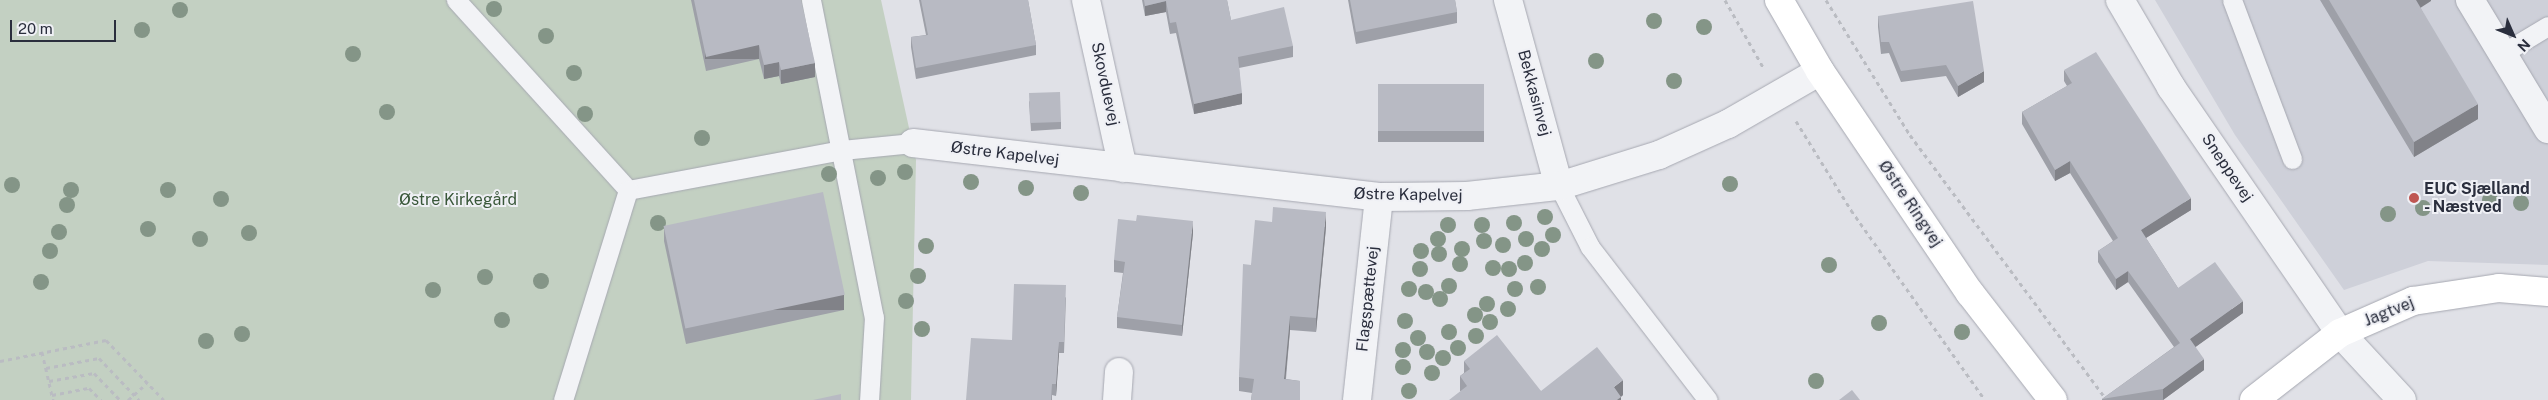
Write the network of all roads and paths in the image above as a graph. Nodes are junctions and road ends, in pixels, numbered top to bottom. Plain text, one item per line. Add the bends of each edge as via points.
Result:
1 (456, 0) edge
2 (811, 0) edge
3 (1086, 0) edge
4 (1508, 0) edge
5 (1725, 0) edge
6 (1779, 0) edge
7 (1826, 0) edge
8 (2120, 0) edge
9 (2232, 0) edge
10 (2470, 0) edge
11 (2548, 26) edge
12 (2502, 53) junction
13 (1820, 71) junction
14 (1779, 94) junction
15 (2548, 129) edge
16 (913, 143) joint
17 (842, 150) junction
18 (2292, 159) dead end
19 (1123, 168) junction
20 (1559, 186) junction
21 (628, 190) junction
22 (1379, 197) junction
23 (2548, 292) edge
24 (2340, 333) junction
25 (42, 352) junction
26 (0, 361) edge
27 (46, 368) junction
28 (1119, 372) dead end
29 (48, 381) junction
30 (147, 382) junction
31 (134, 394) junction
32 (52, 398) edge
33 (101, 400) edge
34 (120, 400) edge
35 (128, 400) edge
36 (140, 400) edge
37 (164, 400) edge
38 (563, 400) edge
39 (869, 400) edge
40 (1117, 400) edge
41 (1357, 400) edge
42 (1708, 400) edge
43 (1985, 400) edge
44 (2053, 400) edge
45 (2107, 400) edge
46 (2254, 400) edge
47 (2402, 400) edge

1 - 21 lane
2 - 17 lane
3 - 19 street, Skovduevej
4 - 20 street, Bekkasinvej
5 - 14 path
6 - 13 street, Østre Ringvej
7 - 45 path via 1910,135
8 - 24 street, Sneppevej via 2171,87
9 - 18 lane
10 - 12 street
11 - 12 lane
12 - 15 street
13 - 14 street, Østre Kapelvej
13 - 44 street, Østre Ringvej via 1970,294
14 - 20 street, Østre Kapelvej via 1728,124 1659,155
14 - 43 path via 1851,210
16 - 17 lane
16 - 19 street, Østre Kapelvej
17 - 21 lane
17 - 39 lane via 874,317
19 - 22 street, Østre Kapelvej
20 - 22 street, Østre Kapelvej via 1467,196
20 - 42 lane via 1590,247
21 - 38 lane
22 - 41 street, Flagspættevej
23 - 24 street, Jagtvej via 2499,288 2413,301
24 - 46 street, Jagtvej
24 - 47 street, Sneppevej
25 - 26 path
25 - 27 path
25 - 30 path via 106,340
27 - 29 path
27 - 31 path via 99,358
28 - 40 street
29 - 32 path
29 - 34 path via 94,373
30 - 31 path
30 - 37 path
31 - 35 path
31 - 36 path
32 - 33 path via 90,388

